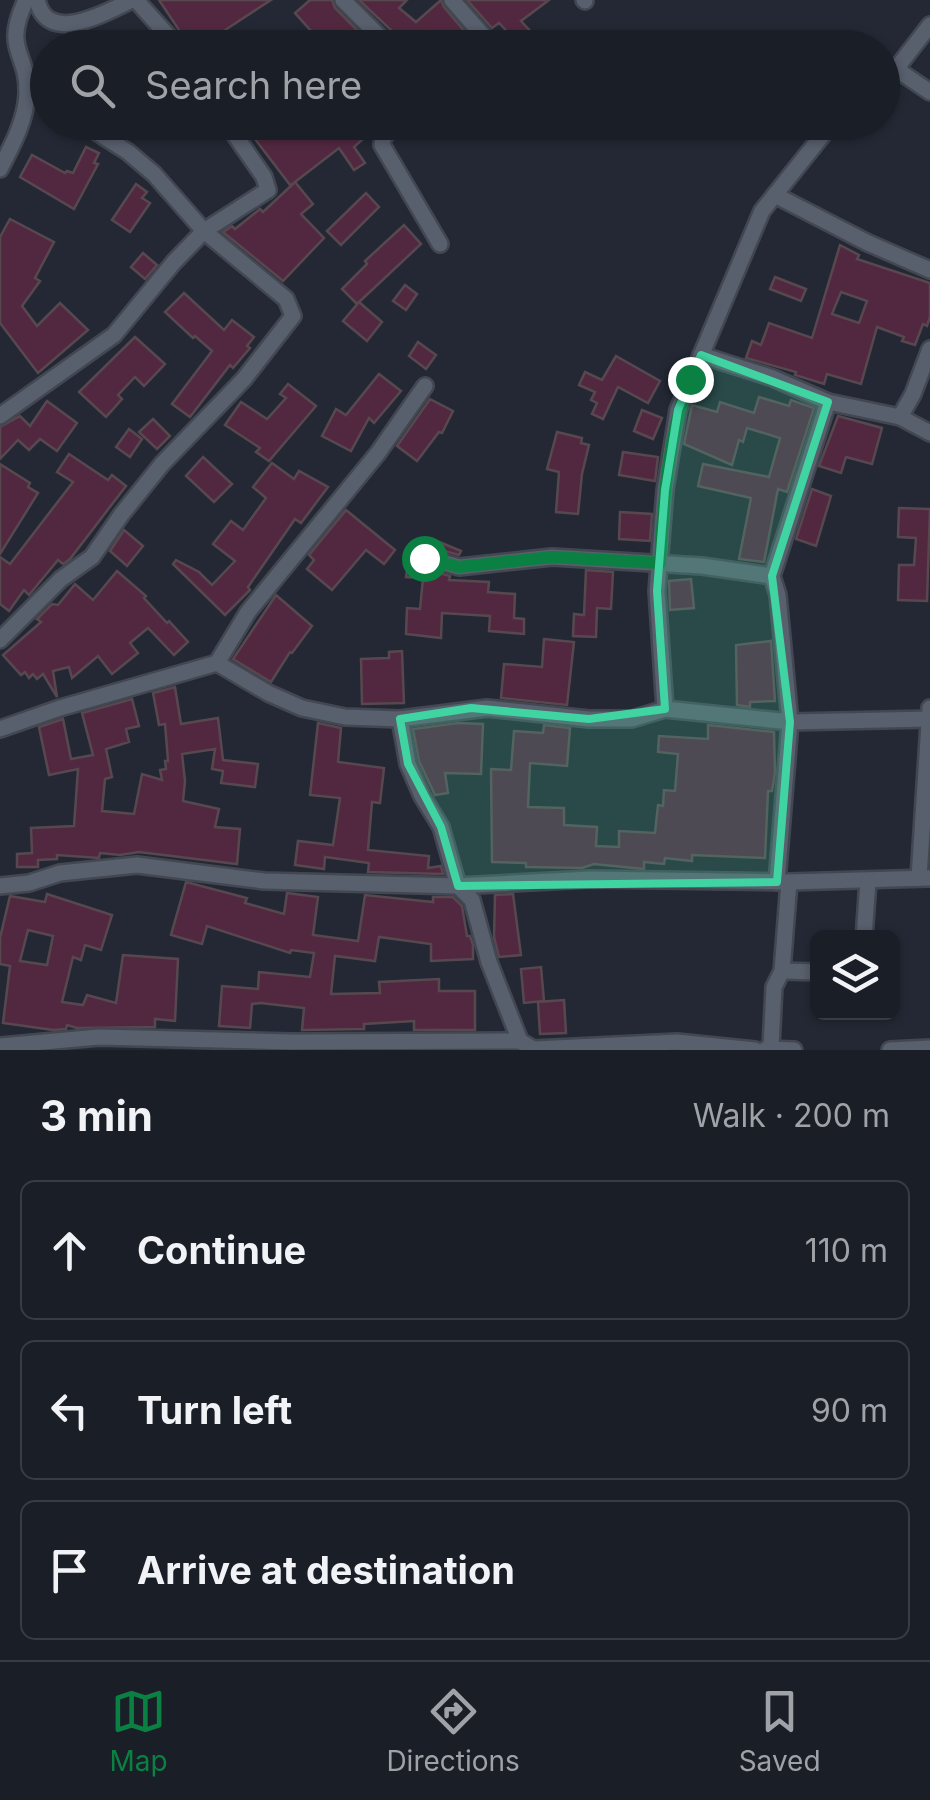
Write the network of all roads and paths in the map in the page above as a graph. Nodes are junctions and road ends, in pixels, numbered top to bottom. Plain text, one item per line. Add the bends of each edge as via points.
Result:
1 (26, 0) edge
2 (38, 0) edge
3 (134, 0) edge
4 (343, 0) edge
5 (452, 0) edge
6 (930, 25) edge
7 (8, 26) edge
8 (162, 30) edge
9 (373, 30) edge
10 (478, 30) edge
11 (900, 58) edge
12 (900, 76) edge
13 (28, 90) joint
14 (930, 92) edge
15 (110, 140) edge
16 (238, 140) edge
17 (383, 140) edge
18 (819, 140) edge
19 (0, 169) edge
20 (776, 195) junction
21 (204, 231) junction
22 (440, 244) dead end
23 (930, 270) edge
24 (701, 355) junction
25 (929, 356) edge
26 (426, 386) dead end
27 (828, 402) junction
28 (0, 416) edge
29 (900, 417) junction
30 (930, 433) edge
31 (424, 558) dead end
32 (660, 563) junction
33 (772, 576) junction
34 (0, 640) edge
35 (218, 662) junction
36 (665, 709) junction
37 (930, 715) edge
38 (400, 720) junction
39 (790, 722) junction
40 (0, 729) edge
41 (925, 878) edge
42 (783, 882) junction
43 (868, 882) junction
44 (0, 886) edge
45 (458, 886) junction
46 (865, 930) edge
47 (782, 971) junction
48 (810, 972) edge
49 (0, 1046) edge
50 (530, 1047) edge
51 (930, 1048) edge
52 (763, 1049) edge
53 (794, 1050) edge
54 (890, 1050) edge

1 - 7 street
2 - 3 street via 50,23 63,25
3 - 8 street
4 - 9 street
5 - 10 street
6 - 11 street
7 - 13 street
12 - 14 street
13 - 19 street
15 - 21 street via 154,174
16 - 21 street via 268,190
17 - 22 street
18 - 20 street
20 - 23 street
20 - 24 street via 762,211
21 - 28 street via 114,335
21 - 34 street via 286,299 293,316 120,514 92,557
24 - 27 street
24 - 32 street via 670,446
25 - 29 street
26 - 35 street via 248,612
27 - 29 street
27 - 33 street
29 - 30 street
31 - 32 street via 459,567 552,557
32 - 33 street
32 - 36 street
33 - 39 street
35 - 38 street via 302,708
35 - 40 street
36 - 38 street via 632,719 589,719 471,708
36 - 39 street
37 - 39 street
37 - 41 street
38 - 45 street via 408,764 441,827
39 - 42 street
41 - 43 street
42 - 43 street
42 - 45 street via 590,879
42 - 47 street
43 - 46 street
44 - 45 street via 137,865 264,880
45 - 50 street via 472,900 489,962
47 - 48 street
47 - 52 street
49 - 50 street via 99,1037
50 - 52 street via 678,1042
51 - 54 street
52 - 53 street

